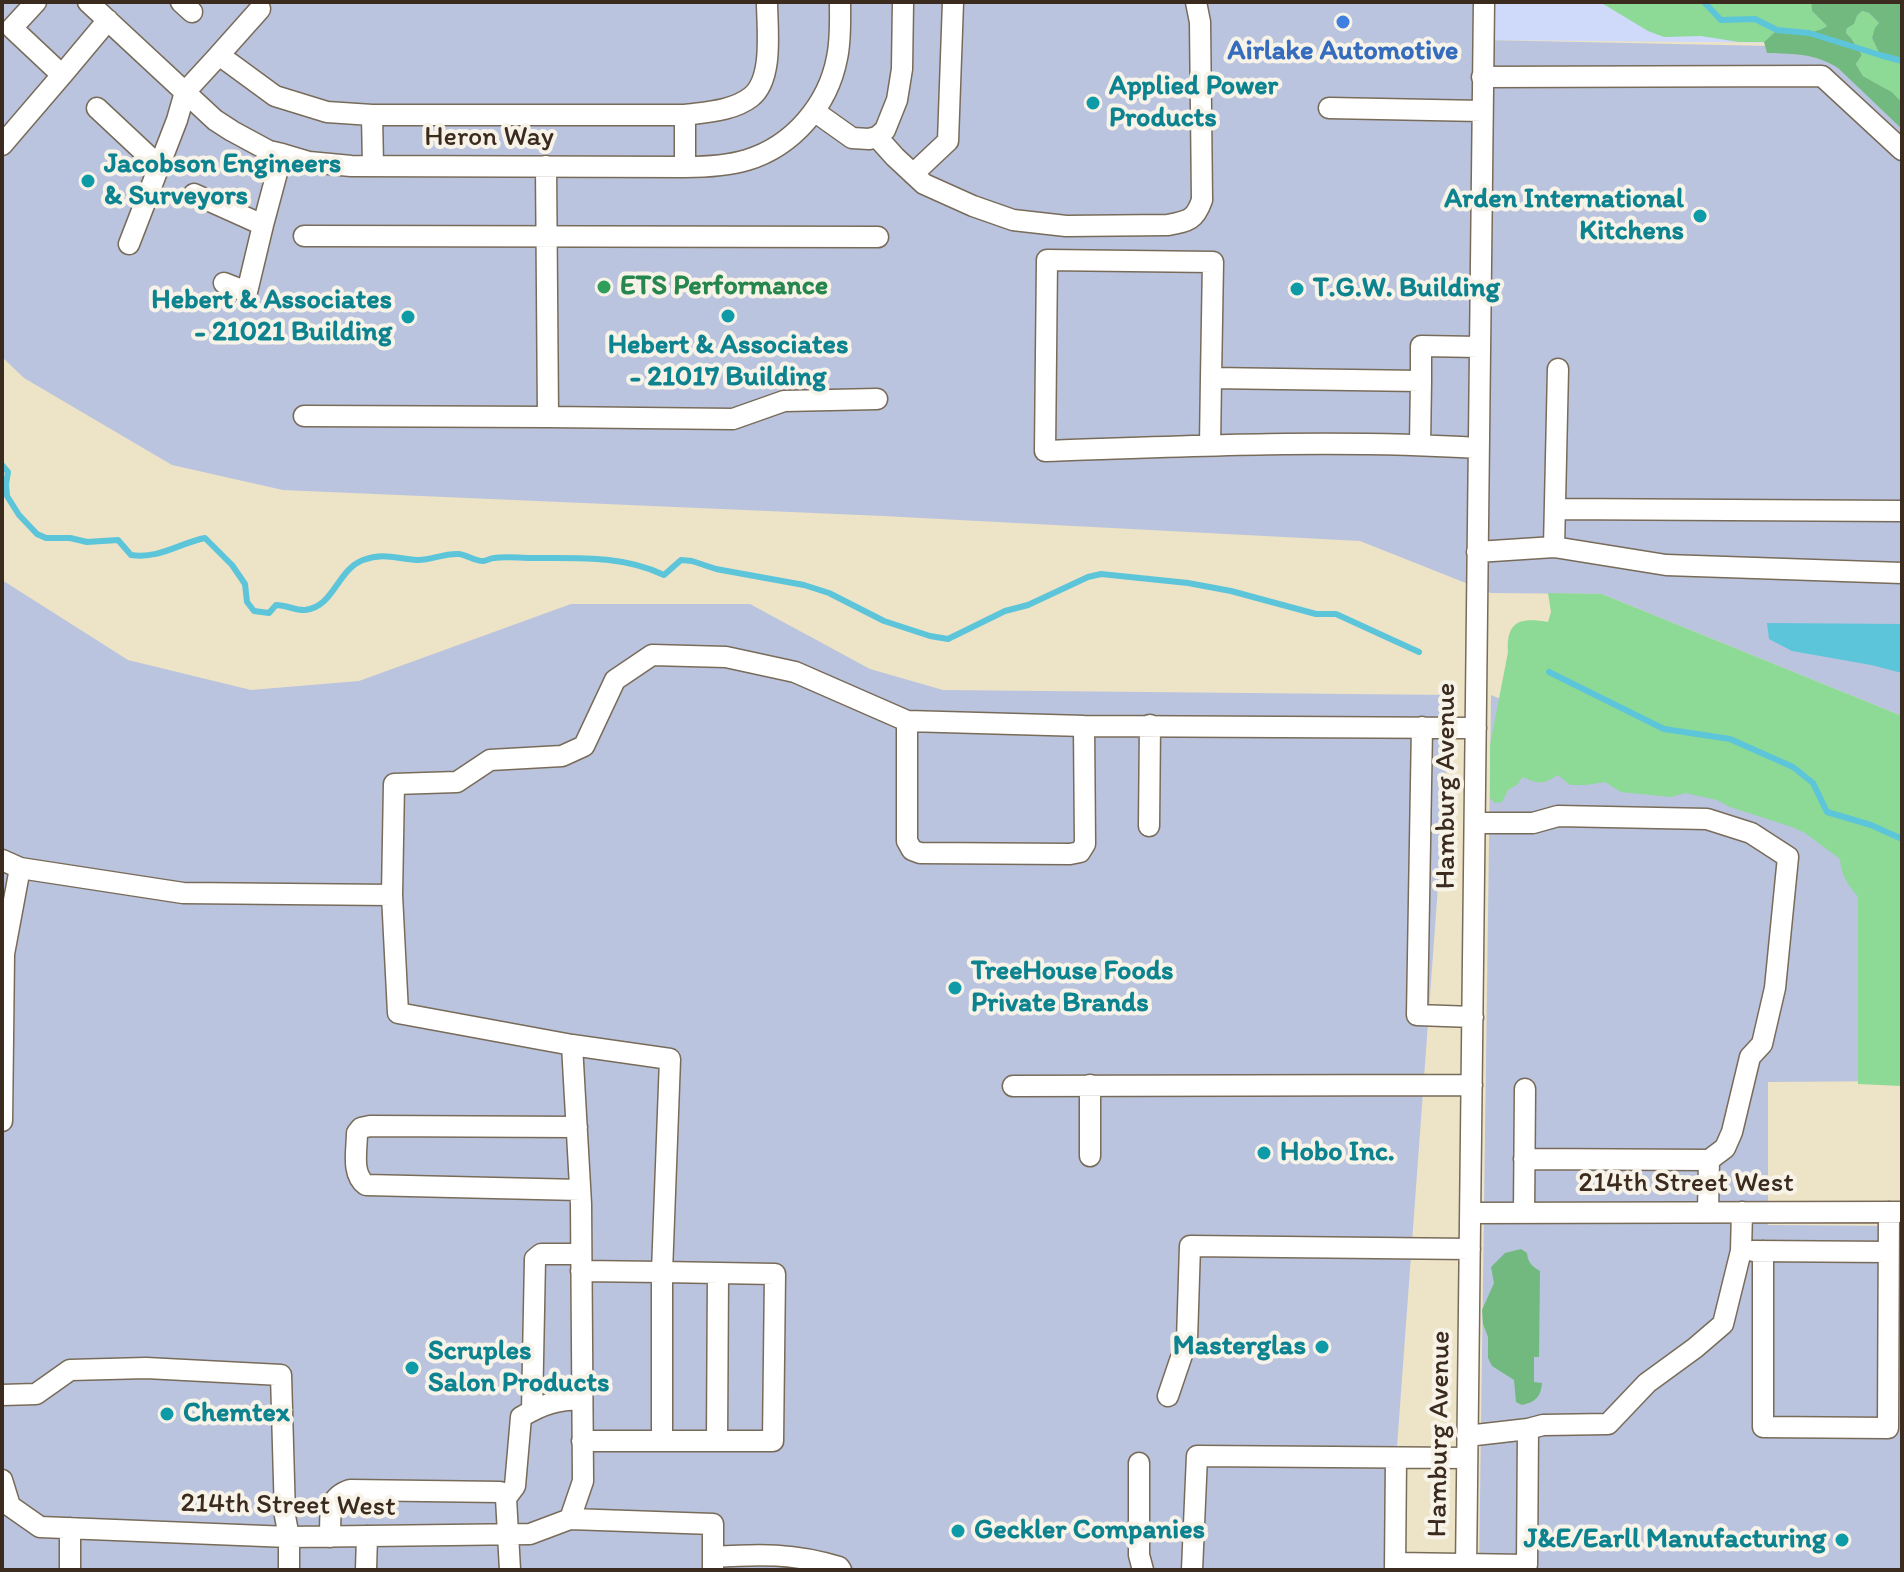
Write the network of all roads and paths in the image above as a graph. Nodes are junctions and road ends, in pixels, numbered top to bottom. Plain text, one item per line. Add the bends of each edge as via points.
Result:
1 (36, 2) edge
2 (88, 2) edge
3 (767, 2) edge
4 (840, 2) edge
5 (903, 2) edge
6 (953, 2) edge
7 (1196, 2) edge
8 (1484, 2) edge
9 (260, 9) dead end
10 (108, 20) junction
11 (219, 55) junction
12 (62, 75) junction
13 (1482, 77) junction
14 (185, 92) junction
15 (97, 108) dead end
16 (1329, 108) dead end
17 (814, 111) junction
18 (1482, 111) junction
19 (372, 115) junction
20 (685, 115) junction
21 (877, 137) junction
22 (2, 145) edge
23 (1902, 150) edge
24 (282, 154) junction
25 (159, 166) junction
26 (373, 166) junction
27 (546, 166) junction
28 (685, 167) junction
29 (913, 174) junction
30 (194, 194) dead end
31 (263, 225) junction
32 (304, 236) dead end
33 (547, 237) junction
34 (878, 237) dead end
35 (129, 244) dead end
36 (224, 283) dead end
37 (1479, 347) junction
38 (1558, 369) dead end
39 (1211, 378) junction
40 (1421, 381) junction
41 (877, 399) dead end
42 (304, 416) dead end
43 (548, 417) junction
44 (1210, 445) junction
45 (1420, 445) junction
46 (1478, 448) junction
47 (1556, 509) junction
48 (1902, 511) edge
49 (1554, 547) junction
50 (1477, 552) junction
51 (1902, 573) edge
52 (907, 721) junction
53 (1150, 725) junction
54 (1084, 726) junction
55 (1422, 727) junction
56 (1476, 728) junction
57 (1475, 823) junction
58 (1149, 826) dead end
59 (11, 864) edge
60 (392, 895) junction
61 (6, 925) edge
62 (1473, 1017) junction
63 (572, 1045) junction
64 (1090, 1085) junction
65 (1472, 1085) junction
66 (1013, 1086) dead end
67 (1525, 1089) dead end
68 (2, 1099) edge
69 (2, 1121) edge
70 (577, 1127) junction
71 (1090, 1156) dead end
72 (1524, 1159) junction
73 (1709, 1160) junction
74 (581, 1197) junction
75 (1708, 1212) junction
76 (1742, 1212) junction
77 (1895, 1212) edge
78 (1471, 1213) junction
79 (1524, 1213) junction
80 (1470, 1249) junction
81 (1741, 1251) junction
82 (1763, 1251) junction
83 (1888, 1252) junction
84 (581, 1262) junction
85 (662, 1272) junction
86 (718, 1273) junction
87 (2, 1395) edge
88 (1168, 1396) dead end
89 (582, 1399) junction
90 (532, 1411) junction
91 (1528, 1429) junction
92 (1467, 1436) junction
93 (582, 1441) junction
94 (662, 1441) junction
95 (717, 1441) junction
96 (1396, 1458) junction
97 (1467, 1458) junction
98 (1139, 1463) dead end
99 (2, 1480) edge
100 (506, 1498) junction
101 (6, 1509) edge
102 (570, 1519) junction
103 (70, 1528) junction
104 (508, 1534) junction
105 (367, 1536) junction
106 (289, 1537) junction
107 (330, 1537) junction
108 (713, 1563) edge
109 (1396, 1567) edge
110 (1466, 1567) edge
111 (70, 1570) edge
112 (289, 1570) edge
113 (366, 1570) edge
114 (510, 1570) edge
115 (841, 1570) edge
116 (1143, 1570) edge
117 (1192, 1570) edge

1 - 12 street via 12,28
2 - 10 street, Heron Way
3 - 20 street via 768,56 760,87 750,99 724,109
4 - 17 street, Heron Way via 837,58
5 - 21 street via 897,100
6 - 29 street via 948,141
7 - 29 street via 1202,200 1198,213 1184,222 1066,226 1013,220 924,184
8 - 13 street, Hamburg Avenue
9 - 11 street
10 - 12 street
10 - 14 street, Heron Way
11 - 14 street
11 - 19 street via 275,96 327,112
12 - 22 street
13 - 18 street, Hamburg Avenue
13 - 23 street via 1822,76
14 - 24 street, Heron Way via 232,131
14 - 25 street
15 - 25 street
16 - 18 street
17 - 21 street via 852,138
17 - 28 street, Heron Way via 791,136 757,156 732,164
18 - 37 street, Hamburg Avenue
19 - 20 street
19 - 26 street
20 - 28 street
21 - 29 street
24 - 26 street, Heron Way via 330,165
24 - 31 street
25 - 35 street
26 - 27 street, Heron Way
27 - 28 street, Heron Way
27 - 33 street
30 - 31 street
31 - 36 street via 247,292
32 - 33 street
33 - 34 street
33 - 43 street
37 - 40 street via 1421,346
37 - 46 street, Hamburg Avenue
38 - 47 street
39 - 40 street
39 - 44 street
39 - 44 street via 1213,262 1047,260 1045,451
40 - 45 street
41 - 43 street via 784,401 733,419
42 - 43 street
44 - 45 street
45 - 46 street
46 - 50 street, Hamburg Avenue
47 - 48 street
47 - 49 street
49 - 50 street
49 - 51 street via 1666,565
50 - 56 street, Hamburg Avenue
52 - 54 street
52 - 54 street via 907,841 920,853 1080,852 1085,844
52 - 60 street via 795,672 726,657 652,655 615,680 584,746 562,756 490,760 457,782 394,784
53 - 54 street
53 - 55 street
53 - 58 street
55 - 56 street
55 - 62 street via 1417,1015
56 - 57 street, Hamburg Avenue
57 - 62 street, Hamburg Avenue
57 - 73 street via 1533,823 1558,816 1707,819 1751,833 1788,857 1775,988 1762,1044 1750,1057 1725,1148
59 - 60 street via 183,893
59 - 61 street
60 - 63 street via 398,1013
61 - 68 street
62 - 65 street, Hamburg Avenue
63 - 70 street
63 - 85 street via 670,1059
64 - 65 street
64 - 66 street
64 - 71 street
65 - 78 street, Hamburg Avenue
67 - 72 street
68 - 69 street
70 - 74 street
70 - 74 street via 370,1126 357,1133 357,1171 366,1185
72 - 73 street
72 - 79 street
73 - 75 street
74 - 84 street
75 - 76 street, 214th Street West
75 - 79 street, 214th Street West
76 - 77 street, 214th Street West
76 - 81 street
77 - 83 street
78 - 79 street, 214th Street West
78 - 80 street, Hamburg Avenue
80 - 88 street via 1190,1246 1187,1340
80 - 92 street, Hamburg Avenue
81 - 82 street
81 - 91 street via 1723,1324 1647,1383 1608,1424
82 - 83 street
82 - 83 street via 1763,1427 1874,1428 1888,1428
84 - 85 street
84 - 89 street
84 - 90 street via 541,1254 535,1259
85 - 86 street
85 - 94 street
86 - 95 street
86 - 95 street via 775,1274 773,1441
87 - 106 street via 36,1394 70,1370 281,1375
89 - 90 street via 560,1400
89 - 93 street
90 - 100 street via 521,1417 515,1486
91 - 92 street
91 - 110 street via 1527,1565
92 - 97 street, Hamburg Avenue
93 - 94 street
93 - 102 street via 583,1481
94 - 95 street
96 - 97 street
96 - 109 street
96 - 117 street via 1197,1456
97 - 110 street, Hamburg Avenue
98 - 116 street
99 - 101 street
100 - 104 street
100 - 107 street via 500,1492 350,1490 332,1502
101 - 103 street, 214th Street West via 40,1527
102 - 104 street, 214th Street West via 530,1534
102 - 108 street via 713,1524
103 - 106 street, 214th Street West
103 - 111 street
104 - 105 street, 214th Street West
104 - 114 street
105 - 107 street, 214th Street West
105 - 113 street
106 - 107 street, 214th Street West
106 - 112 street
108 - 115 street via 765,1554 812,1559
109 - 110 street

